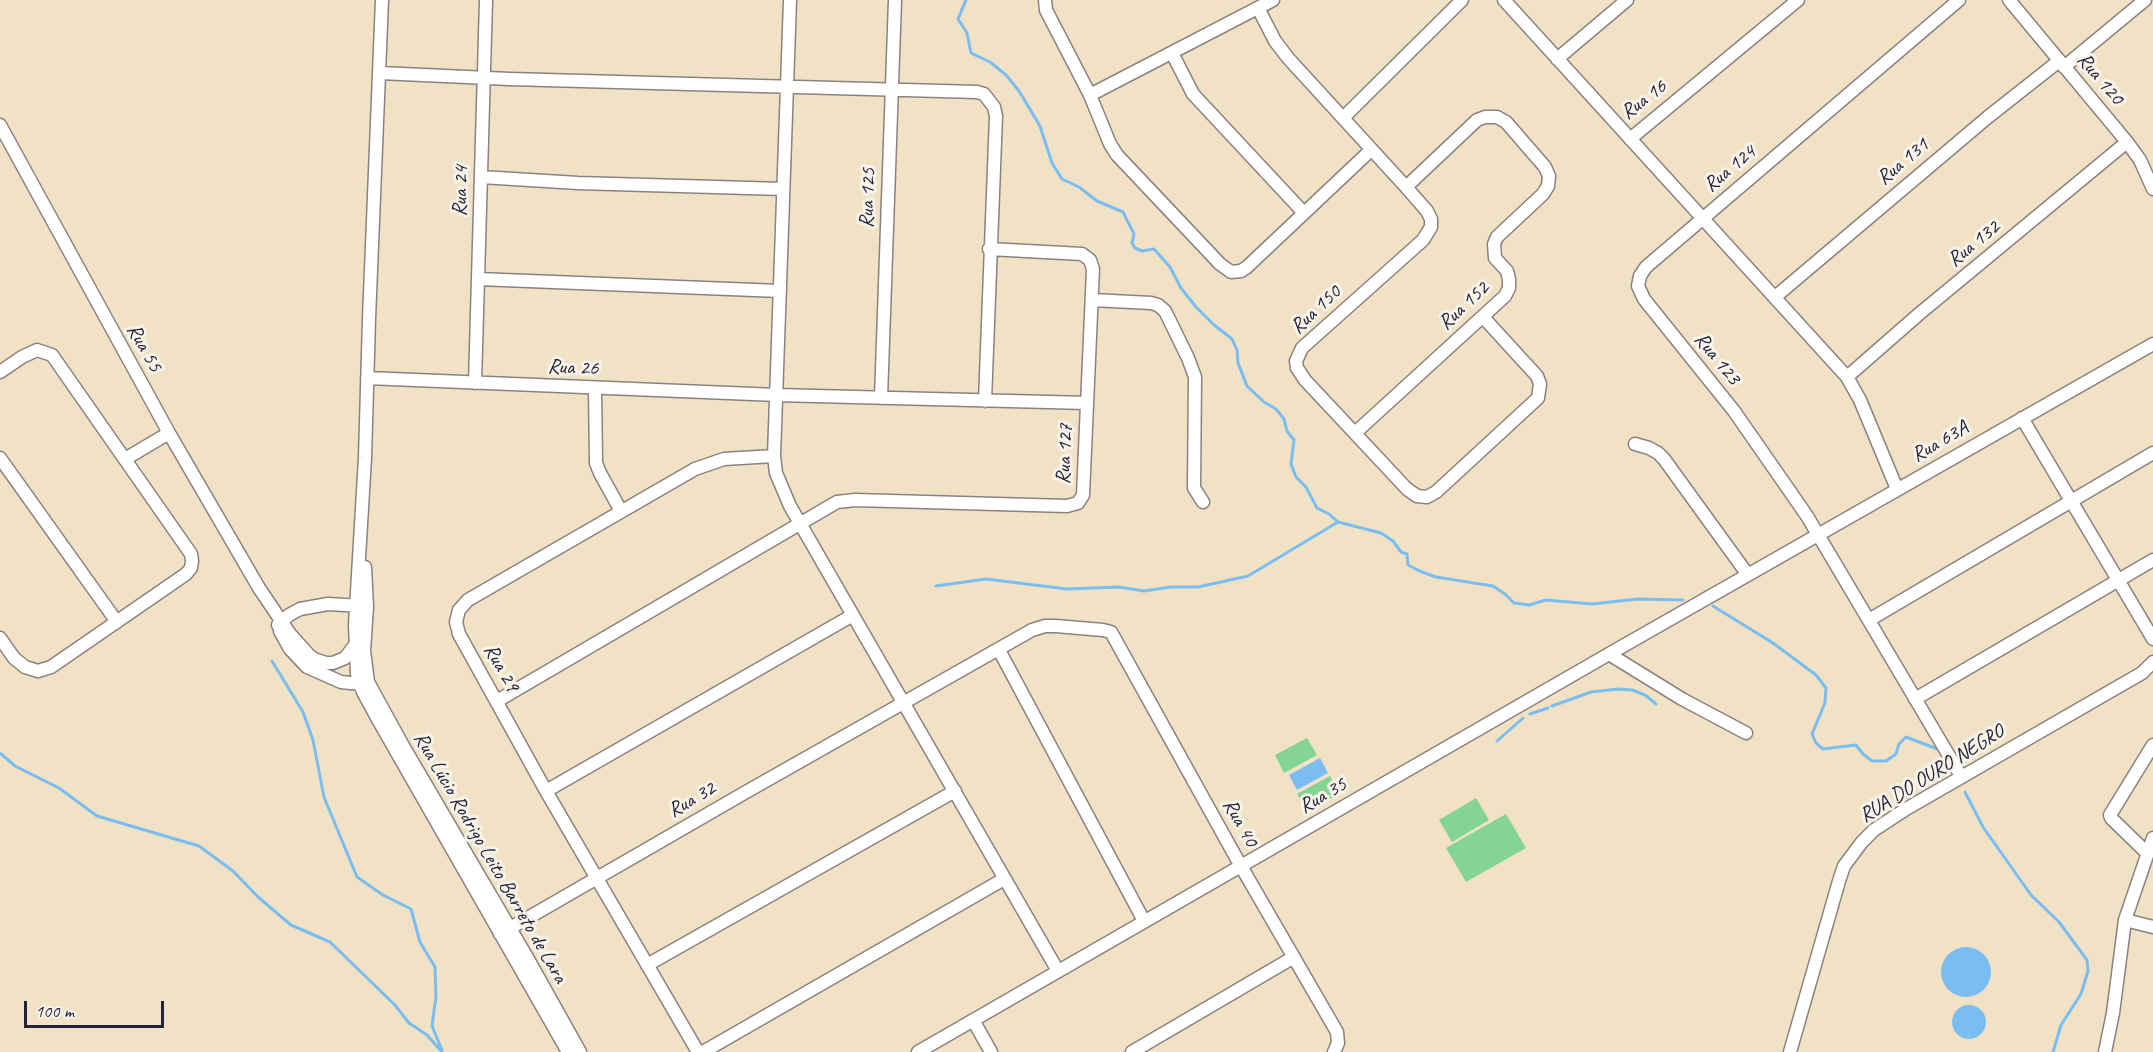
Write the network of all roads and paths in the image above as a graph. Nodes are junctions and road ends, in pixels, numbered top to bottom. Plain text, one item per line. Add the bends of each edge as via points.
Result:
1 (382, 0) edge
2 (486, 0) edge
3 (790, 0) edge
4 (895, 0) edge
5 (1045, 0) edge
6 (1273, 0) edge
7 (1462, 0) edge
8 (1503, 0) edge
9 (1627, 0) edge
10 (1798, 0) edge
11 (1959, 0) edge
12 (2009, 0) edge
13 (2147, 0) edge
14 (2153, 7) edge
15 (1258, 8) junction
16 (1172, 53) junction
17 (1557, 59) junction
18 (2062, 64) junction
19 (380, 73) junction
20 (484, 78) junction
21 (787, 86) junction
22 (891, 90) junction
23 (1090, 95) junction
24 (1343, 118) junction
25 (0, 125) edge
26 (1630, 139) junction
27 (2127, 142) junction
28 (1371, 150) junction
29 (481, 177) junction
30 (1406, 187) junction
31 (783, 189) junction
32 (2153, 189) edge
33 (1304, 213) junction
34 (1702, 219) junction
35 (989, 249) junction
36 (478, 279) junction
37 (780, 291) junction
38 (1775, 297) junction
39 (1092, 300) junction
40 (1483, 317) junction
41 (2153, 344) edge
42 (0, 372) edge
43 (1847, 377) junction
44 (368, 378) junction
45 (475, 383) junction
46 (596, 388) junction
47 (777, 395) junction
48 (880, 398) junction
49 (985, 401) junction
50 (1087, 403) junction
51 (2022, 418) junction
52 (169, 433) junction
53 (1355, 434) junction
54 (1635, 444) dead end
55 (2153, 453) edge
56 (774, 456) junction
57 (0, 458) edge
58 (124, 459) junction
59 (1897, 489) junction
60 (2070, 500) junction
61 (1203, 502) dead end
62 (621, 511) junction
63 (801, 525) junction
64 (1818, 535) junction
65 (2153, 560) edge
66 (1748, 575) junction
67 (2119, 579) junction
68 (362, 606) junction
69 (853, 615) junction
70 (1869, 620) junction
71 (117, 622) junction
72 (280, 623) junction
73 (1111, 632) joint
74 (0, 638) edge
75 (2153, 639) edge
76 (355, 645) junction
77 (999, 650) junction
78 (1609, 654) junction
79 (2153, 662) edge
80 (364, 683) junction
81 (1915, 699) junction
82 (497, 701) junction
83 (904, 702) junction
84 (1746, 733) dead end
85 (2153, 745) edge
86 (1960, 776) junction
87 (546, 791) junction
88 (955, 791) junction
89 (2153, 838) edge
90 (2147, 853) junction
91 (1241, 866) junction
92 (597, 877) junction
93 (1004, 879) junction
94 (2125, 920) junction
95 (1144, 921) junction
96 (2153, 927) edge
97 (505, 931) junction
98 (1294, 957) junction
99 (647, 965) junction
100 (1058, 971) junction
101 (973, 1020) junction
102 (568, 1052) edge
103 (580, 1052) edge
104 (698, 1052) edge
105 (703, 1052) edge
106 (918, 1052) edge
107 (991, 1052) edge
108 (1131, 1052) edge
109 (1334, 1052) edge
110 (1790, 1052) edge
111 (2105, 1052) edge

1 - 19 street
2 - 20 street, Rua 24
3 - 21 street
4 - 22 street, Rua 125
5 - 23 street via 1046,10
6 - 15 street
7 - 24 street
8 - 17 street, Rua 16
9 - 17 street
10 - 26 street, Rua 16
11 - 34 street, Rua 124
12 - 18 street, Rua 120
13 - 14 street
13 - 18 street, Rua 131
15 - 16 street
15 - 24 street, Rua 150 via 1288,58
16 - 23 street
16 - 33 street via 1193,94
17 - 26 street, Rua 16
18 - 27 street, Rua 120
18 - 38 street, Rua 131 via 1979,124
19 - 20 street
19 - 44 street
20 - 21 street
20 - 29 street, Rua 24
21 - 22 street
21 - 31 street
22 - 35 street via 977,92 990,100 996,116
22 - 48 street, Rua 125
23 - 33 street via 1117,155 1226,270 1236,273 1247,267
24 - 28 street, Rua 150
25 - 52 street, Rua 55
26 - 34 street
27 - 32 street, Rua 120
27 - 43 street, Rua 132
28 - 30 street, Rua 150
28 - 33 street
29 - 31 street
29 - 36 street, Rua 24
30 - 40 street, Rua 152 via 1477,120 1485,117 1506,122 1547,170 1550,181 1543,194 1497,237 1495,258 1507,271 1509,288
30 - 53 street, Rua 150 via 1431,219 1428,234 1302,348 1297,357 1300,374
31 - 37 street
34 - 38 street, Rua 124
34 - 64 street, Rua 123 via 1642,271 1638,281 1641,295 1734,411
35 - 39 street, Rua 127 via 1082,254 1093,269
35 - 49 street
36 - 37 street
36 - 45 street, Rua 24
37 - 47 street
38 - 43 street, Rua 124
39 - 50 street, Rua 127
39 - 61 street via 1151,303 1165,311 1195,377 1194,488
40 - 53 street, Rua 152
40 - 53 street, Rua 150 via 1537,376 1540,393 1535,402 1453,477 1432,495 1417,496
41 - 51 street, Rua 63A
42 - 58 street via 37,350 52,355
43 - 59 street, Rua 124
44 - 45 street, Rua 26
44 - 68 street
45 - 46 street, Rua 26
46 - 47 street, Rua 26
46 - 62 street via 596,463
47 - 48 street, Rua 26
47 - 56 street
48 - 49 street, Rua 26
49 - 50 street, Rua 26
50 - 63 street, Rua 127 via 1083,495 1074,505 848,500 832,505
51 - 59 street, Rua 63A
51 - 60 street
52 - 58 street
52 - 72 street, Rua 55
54 - 66 street via 1664,459
55 - 60 street
56 - 62 street, Rua 29 via 712,462
56 - 63 street via 779,484
57 - 71 street
58 - 71 street via 190,554 192,564 186,574
59 - 64 street, Rua 63A
60 - 67 street
60 - 70 street
62 - 82 street, Rua 29 via 468,600 459,610 459,634
63 - 69 street
63 - 82 street, Rua 127
64 - 66 street, Rua 63A
64 - 70 street, Rua 123
65 - 67 street
66 - 78 street, Rua 35
67 - 75 street
67 - 81 street
68 - 72 street via 328,604 300,609
68 - 76 street
68 - 80 street
69 - 83 street
69 - 87 street
70 - 81 street, Rua 123
71 - 74 street via 51,667 38,671 14,658
72 - 76 street via 297,644 320,661 339,661
72 - 80 street via 290,649 307,667 341,682
73 - 77 street, Rua 32 via 1045,626
73 - 91 street, Rua 40
76 - 80 street via 356,666
77 - 83 street, Rua 32
77 - 95 street
78 - 84 street
78 - 91 street, Rua 35
79 - 86 street, RUA DO OURO NEGRO via 2142,673
80 - 97 street, Rua Lúcio Rodrigo Leito Barreto de Lara
81 - 86 street, Rua 123
82 - 87 street, Rua 29
83 - 88 street
83 - 92 street, Rua 32
85 - 90 street via 2110,815
86 - 110 street, RUA DO OURO NEGRO via 1874,830 1844,866
87 - 92 street, Rua 29
88 - 93 street
88 - 99 street
89 - 90 street
90 - 94 street
91 - 95 street, Rua 35
91 - 98 street, Rua 40
92 - 97 street, Rua 32
92 - 99 street, Rua 29
93 - 100 street
93 - 105 street
94 - 96 street
94 - 111 street
95 - 100 street, Rua 35
97 - 102 street, Rua Lúcio Rodrigo Leito Barreto de Lara
97 - 103 street, Rua Lúcio Rodrigo Leito Barreto de Lara
98 - 108 street
98 - 109 street, Rua 40 via 1337,1032
99 - 104 street, Rua 29
100 - 101 street, Rua 35
101 - 106 street, Rua 35
101 - 107 street

